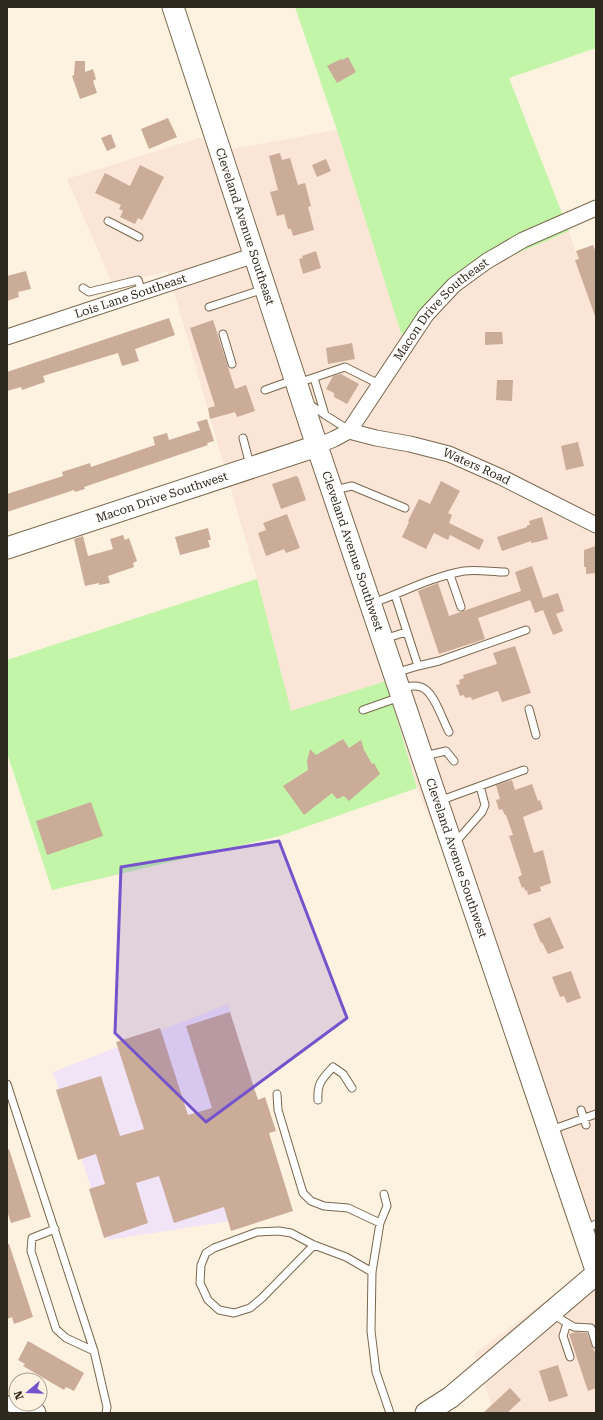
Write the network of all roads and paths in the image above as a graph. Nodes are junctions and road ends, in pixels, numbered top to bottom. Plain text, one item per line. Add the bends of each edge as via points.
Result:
1 (173, 7) edge
2 (596, 208) edge
3 (108, 221) dead end
4 (139, 237) dead end
5 (255, 255) junction
6 (83, 288) dead end
7 (266, 289) junction
8 (142, 292) junction
9 (209, 307) dead end
10 (223, 334) dead end
11 (7, 337) edge
12 (232, 364) dead end
13 (302, 384) junction
14 (379, 384) junction
15 (265, 390) dead end
16 (325, 415) junction
17 (349, 431) junction
18 (243, 438) dead end
19 (317, 446) junction
20 (251, 467) junction
21 (332, 490) junction
22 (405, 508) dead end
23 (596, 525) edge
24 (7, 548) edge
25 (505, 572) dead end
26 (450, 575) junction
27 (395, 595) junction
28 (371, 604) junction
29 (461, 607) dead end
30 (526, 630) dead end
31 (406, 632) junction
32 (383, 640) junction
33 (418, 666) junction
34 (399, 686) junction
35 (529, 709) dead end
36 (363, 710) dead end
37 (448, 732) dead end
38 (536, 735) dead end
39 (422, 756) junction
40 (454, 761) dead end
41 (524, 770) dead end
42 (480, 786) junction
43 (438, 802) junction
44 (452, 845) junction
45 (7, 1084) edge
46 (352, 1088) dead end
47 (277, 1094) dead end
48 (318, 1100) dead end
49 (581, 1110) dead end
50 (596, 1114) edge
51 (584, 1122) junction
52 (549, 1131) junction
53 (384, 1194) dead end
54 (380, 1223) junction
55 (589, 1227) edge
56 (55, 1229) junction
57 (314, 1245) junction
58 (596, 1270) edge
59 (372, 1272) junction
60 (596, 1274) edge
61 (558, 1318) junction
62 (594, 1327) edge
63 (596, 1344) edge
64 (94, 1352) junction
65 (570, 1357) dead end
66 (106, 1413) edge
67 (390, 1413) edge
68 (426, 1413) edge

1 - 5 main road, Cleveland Avenue Southeast
2 - 14 street, Macon Drive Southeast via 487,260 454,285 426,315
3 - 4 lane
5 - 7 main road, Cleveland Avenue Southeast
5 - 8 street, Lois Lane Southeast
6 - 8 lane via 89,292 138,280
7 - 9 lane
7 - 13 main road, Cleveland Avenue Southeast via 270,319 280,348
8 - 11 street, Lois Lane Southeast
10 - 12 lane
13 - 14 lane via 345,367
13 - 15 lane
13 - 16 lane
13 - 16 lane
13 - 19 main road, Cleveland Avenue Southeast
14 - 17 street, Macon Drive Southeast
16 - 17 lane
17 - 19 street
17 - 23 street, Waters Road via 449,454
18 - 20 lane
19 - 20 main road, Macon Drive Southwest
19 - 21 main road, Cleveland Avenue Southwest
20 - 24 main road, Macon Drive Southwest
21 - 22 lane via 352,486
21 - 28 main road, Cleveland Avenue Southwest
25 - 26 lane via 466,571
26 - 27 lane via 416,585
26 - 29 lane
27 - 28 lane
27 - 31 lane
28 - 32 main road, Cleveland Avenue Southwest
30 - 33 lane
31 - 32 lane
31 - 33 lane
32 - 34 main road, Cleveland Avenue Southwest
33 - 34 lane
34 - 36 lane
34 - 37 lane via 412,685 425,690 434,701
34 - 39 main road, Cleveland Avenue Southwest
35 - 38 lane
39 - 40 lane via 446,751
39 - 43 main road, Cleveland Avenue Southwest
41 - 42 lane
42 - 43 lane
42 - 44 lane via 485,805 482,812
43 - 44 main road, Cleveland Avenue Southwest
44 - 52 main road, Cleveland Avenue Southwest
45 - 56 lane
46 - 48 lane via 343,1074 333,1067 317,1088
47 - 54 lane via 278,1110 303,1193 311,1202 348,1208
49 - 51 lane
50 - 51 lane
51 - 52 lane
52 - 55 main road, Cleveland Avenue Southwest
53 - 54 lane via 387,1206
54 - 59 lane
55 - 58 main road, Cleveland Avenue Southwest
56 - 64 lane
56 - 64 lane via 32,1238 31,1251 56,1329 66,1338
57 - 57 lane via 291,1233 257,1232 214,1248 206,1254 201,1265 200,1283 208,1300 219,1310 234,1313 250,1308
57 - 59 lane via 346,1257
59 - 67 lane via 371,1331 376,1372
60 - 61 main road
61 - 62 lane via 574,1327
61 - 65 lane
61 - 68 main road
62 - 63 lane
64 - 66 lane

